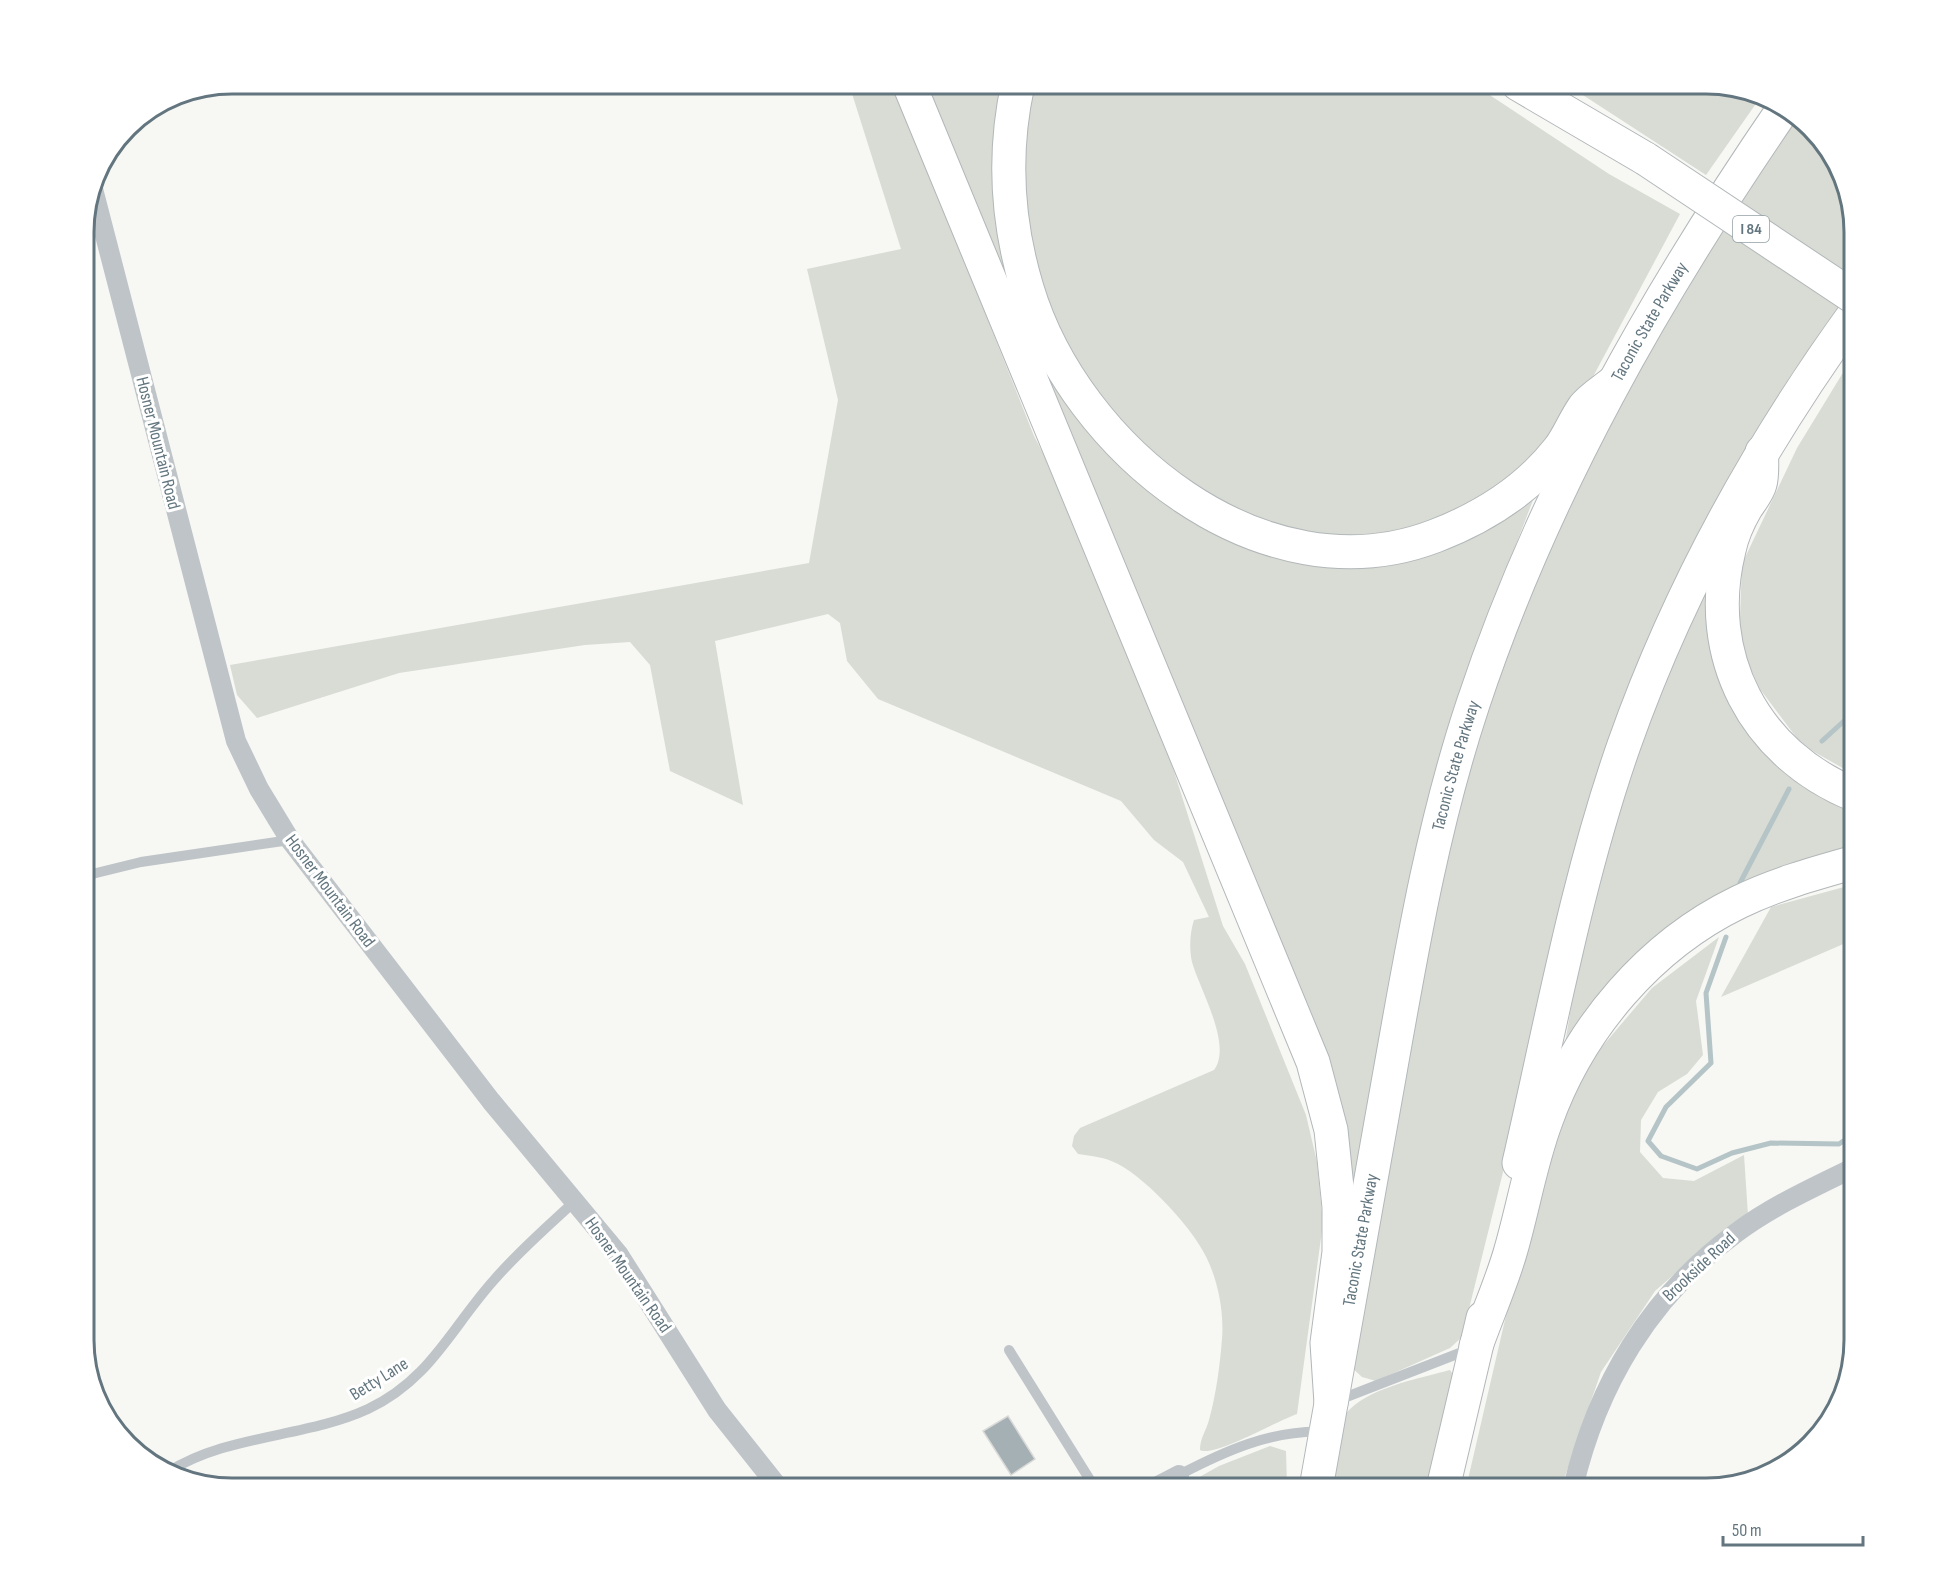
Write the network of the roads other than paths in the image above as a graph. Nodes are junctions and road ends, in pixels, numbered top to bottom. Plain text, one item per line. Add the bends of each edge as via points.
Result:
1 (1016, 94) edge
2 (1535, 94) edge
3 (1547, 94) edge
4 (913, 95) edge
5 (1779, 116) edge
6 (1647, 159) junction
7 (97, 206) edge
8 (1844, 291) edge
9 (1844, 329) edge
10 (1614, 382) junction
11 (1762, 452) junction
12 (1844, 791) edge
13 (290, 840) junction
14 (1844, 865) edge
15 (95, 873) edge
16 (1844, 1172) edge
17 (575, 1201) junction
18 (1476, 1346) junction
19 (1010, 1350) dead end
20 (1329, 1418) junction
21 (178, 1466) edge
22 (1179, 1475) joint
23 (771, 1478) edge
24 (1089, 1478) edge
25 (1173, 1478) edge
26 (1318, 1478) edge
27 (1445, 1478) edge
28 (1576, 1478) edge

1 - 10 highway via 1009,142 1011,210 1027,290 1042,328 1084,401 1111,434 1164,482 1221,519 1286,544 1318,550 1379,551 1434,537 1494,508 1534,477 1567,438 1585,406
2 - 6 highway
3 - 6 highway, I 84
4 - 20 highway via 1320,1084 1334,1147 1339,1206 1339,1252 1327,1343
5 - 10 highway, Taconic State Parkway via 1709,219
6 - 8 highway, I 84, bridge
7 - 13 street, Hosner Mountain Road via 236,741
9 - 11 highway
10 - 20 highway, Taconic State Parkway via 1520,578 1452,770 1421,903
11 - 12 highway via 1760,484 1740,521 1725,565 1721,607 1726,650 1743,696 1760,724 1804,768
11 - 18 highway via 1673,620 1623,746 1586,876
13 - 15 lane via 141,862
13 - 17 street, Hosner Mountain Road via 490,1101
14 - 18 highway via 1779,885 1716,914 1648,966 1605,1012 1572,1062 1553,1101 1510,1254
16 - 28 street, Brookside Road via 1789,1199 1736,1232 1694,1267 1655,1309 1622,1357 1598,1408
17 - 21 lane, Betty Lane via 493,1281 419,1375 386,1398 337,1421 218,1450
17 - 23 street, Hosner Mountain Road via 619,1255 717,1410
18 - 20 lane
18 - 27 highway
19 - 24 lane
20 - 22 lane via 1297,1432 1268,1437
20 - 26 highway, Taconic State Parkway
22 - 25 street

